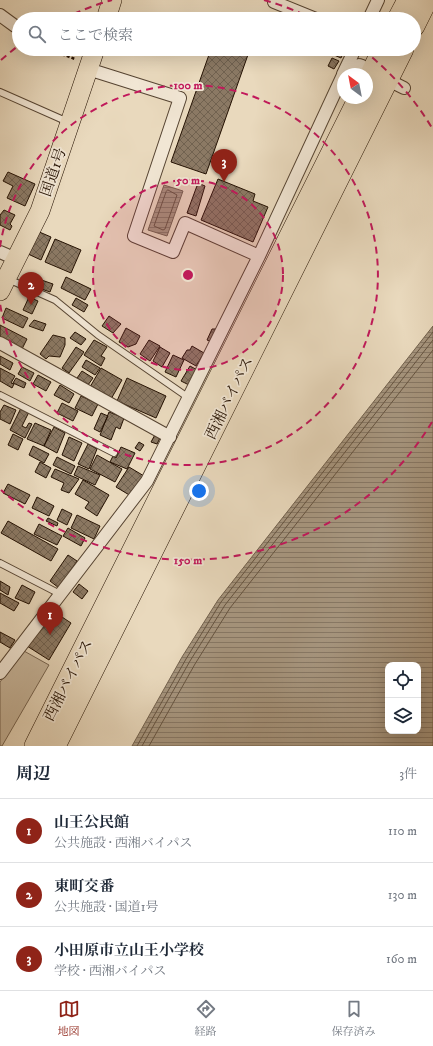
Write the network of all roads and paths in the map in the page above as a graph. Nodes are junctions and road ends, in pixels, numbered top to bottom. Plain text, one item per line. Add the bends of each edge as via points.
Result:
1 (112, 0) edge
2 (275, 0) edge
3 (378, 0) edge
4 (408, 0) edge
5 (427, 0) edge
6 (108, 12) edge
7 (299, 12) edge
8 (372, 12) edge
9 (402, 12) edge
10 (421, 12) edge
11 (0, 15) edge
12 (12, 24) edge
13 (73, 56) edge
14 (352, 56) edge
15 (378, 56) edge
16 (399, 56) edge
17 (91, 61) edge
18 (346, 68) edge
19 (369, 68) edge
20 (0, 92) edge
21 (337, 94) edge
22 (356, 104) edge
23 (71, 123) junction
24 (8, 255) edge
25 (259, 256) junction
26 (3, 285) edge
27 (0, 343) edge
28 (0, 395) edge
29 (189, 398) junction
30 (170, 437) junction
31 (114, 453) dead end
32 (0, 563) edge
33 (60, 594) junction
34 (0, 673) edge
35 (60, 716) junction
36 (26, 746) edge
37 (35, 746) edge
38 (55, 746) edge
39 (60, 746) edge

1 - 6 highway
2 - 7 street via 274,2
3 - 8 street
4 - 9 highway
5 - 10 highway
11 - 12 street
13 - 17 path
14 - 18 street
15 - 19 highway
16 - 35 highway, 西湘バイパス
17 - 23 highway, 国道1号
17 - 25 street via 180,98 134,236 174,252 185,223
20 - 23 lane
21 - 25 street
22 - 35 highway, 西湘バイパス
23 - 24 highway, 国道1号 via 40,211
24 - 26 highway, 国道1号
25 - 29 street
26 - 29 lane via 55,300 98,335
27 - 30 street
28 - 31 lane
29 - 30 street
30 - 33 street via 147,481
32 - 33 lane
33 - 34 street
35 - 36 highway
35 - 37 highway, 西湘バイパス
35 - 38 highway, 西湘バイパス
35 - 39 highway

